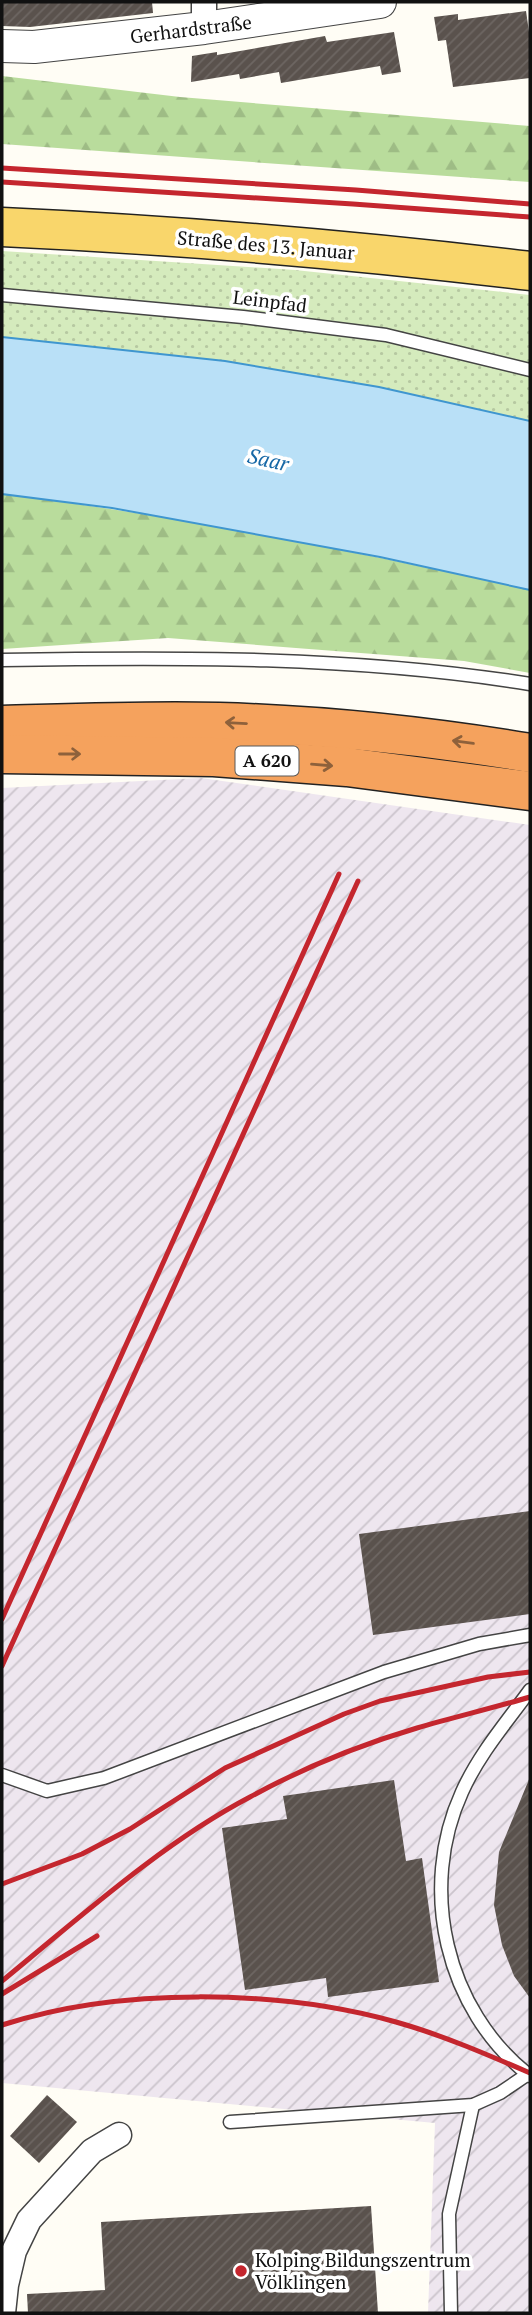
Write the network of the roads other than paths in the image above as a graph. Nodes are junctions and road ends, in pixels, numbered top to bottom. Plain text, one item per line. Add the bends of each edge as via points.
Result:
1 (380, 2) edge
2 (204, 15) edge
3 (2, 46) edge
4 (2, 227) edge
5 (530, 271) edge
6 (2, 295) edge
7 (530, 370) edge
8 (2, 660) edge
9 (530, 684) edge
10 (2, 725) edge
11 (530, 753) edge
12 (2, 754) edge
13 (530, 791) edge
14 (530, 1635) edge
15 (530, 1690) edge
16 (2, 1775) edge
17 (529, 2075) edge
18 (473, 2105) junction
19 (230, 2122) dead end
20 (119, 2135) dead end
21 (8, 2248) edge
22 (3, 2313) edge
23 (451, 2313) edge

1 - 2 street, Gerhardstraße
2 - 3 street, Gerhardstraße via 34,47
4 - 5 main road, Straße des 13. Januar via 256,244
6 - 7 lane, Leinpfad via 386,335
8 - 9 lane via 315,662
11 -> 10 highway, A 620 via 350,730 220,722
12 -> 13 highway, A 620 via 214,757 347,767
14 - 16 lane via 479,1644 384,1672 104,1777 47,1791
15 - 17 lane via 462,1791 449,1829 441,1892 445,1941 457,1976 499,2046
17 - 18 lane
18 - 19 lane
18 - 23 lane via 449,2214
20 - 21 street via 92,2151 65,2178
21 - 22 street

